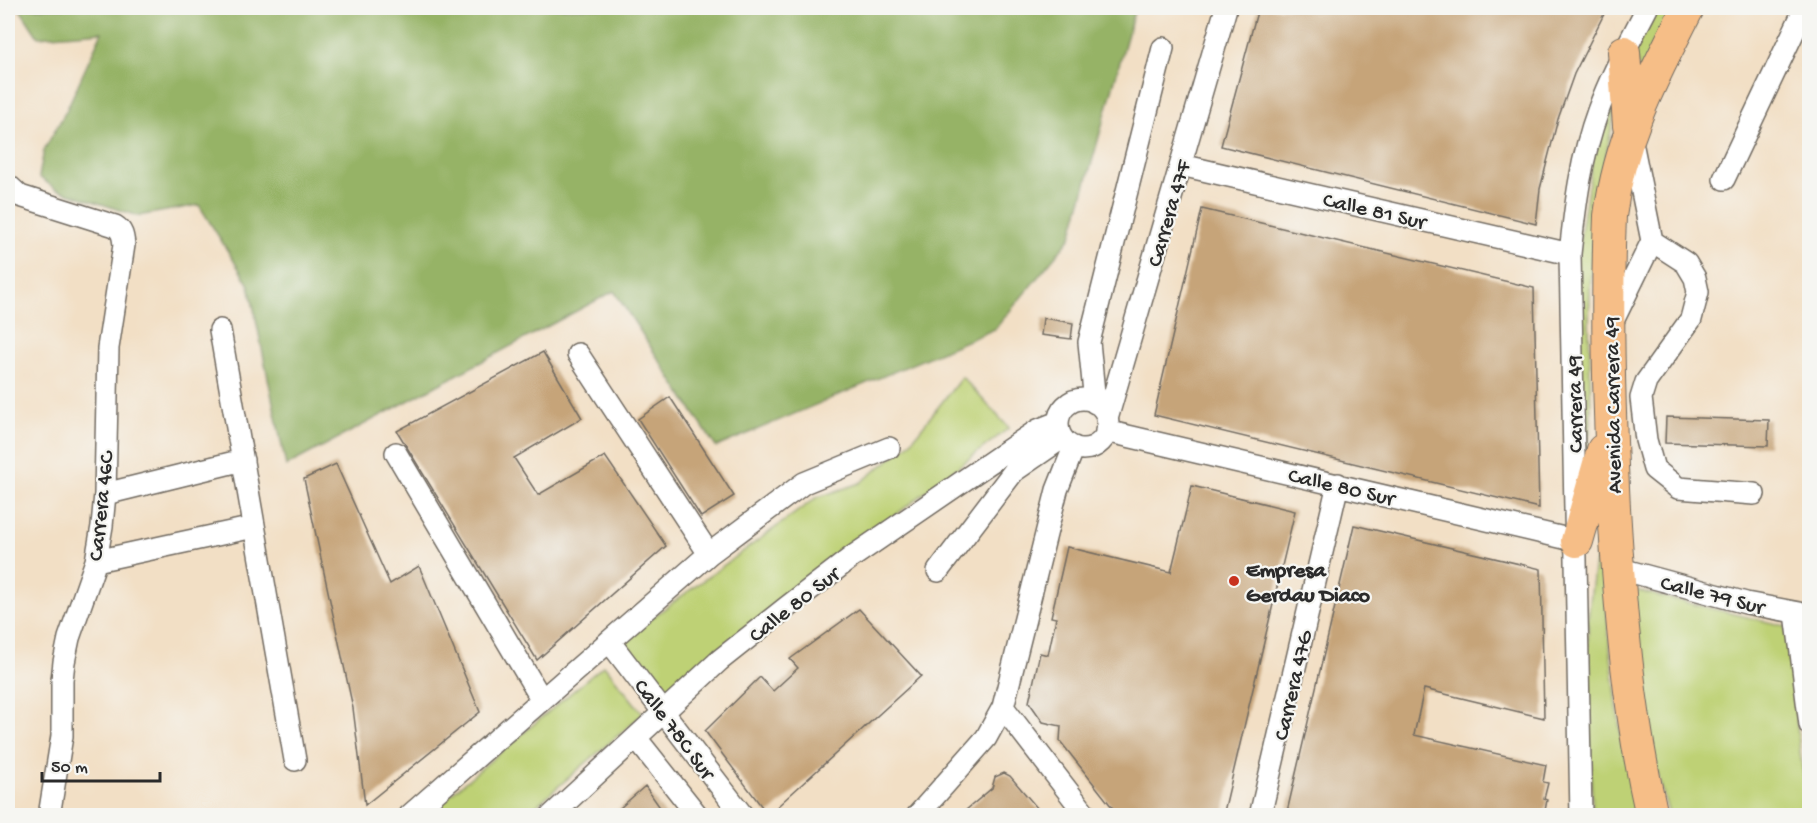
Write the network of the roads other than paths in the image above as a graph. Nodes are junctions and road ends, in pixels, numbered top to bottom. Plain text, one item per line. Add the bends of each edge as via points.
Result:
1 (1226, 8) edge
2 (1647, 8) edge
3 (1688, 8) edge
4 (1805, 8) edge
5 (1163, 48) dead end
6 (1624, 52) junction
7 (1629, 131) junction
8 (1181, 165) junction
9 (1724, 179) dead end
10 (8, 185) edge
11 (1653, 240) junction
12 (1570, 254) junction
13 (220, 330) dead end
14 (1609, 330) junction
15 (578, 354) dead end
16 (1103, 418) junction
17 (1609, 426) junction
18 (1065, 436) junction
19 (889, 448) dead end
20 (396, 453) dead end
21 (243, 460) junction
22 (1338, 484) junction
23 (105, 494) junction
24 (1754, 494) dead end
25 (254, 527) junction
26 (1577, 541) junction
27 (709, 554) junction
28 (96, 561) junction
29 (1617, 568) junction
30 (938, 572) dead end
31 (1803, 614) edge
32 (609, 641) junction
33 (1806, 673) edge
34 (542, 700) junction
35 (1002, 707) junction
36 (664, 712) junction
37 (1809, 725) edge
38 (636, 738) junction
39 (295, 760) dead end
40 (49, 816) edge
41 (409, 816) edge
42 (551, 816) edge
43 (698, 816) edge
44 (743, 816) edge
45 (917, 816) edge
46 (1087, 816) edge
47 (1260, 816) edge
48 (1581, 816) edge
49 (1652, 816) edge

1 - 8 street, Carrera 47F
2 - 6 street, Carrera 49
3 - 7 highway, Avenida Carrera 49
4 - 9 street
5 - 16 street via 1089,342
6 - 7 highway
6 - 12 street, Carrera 49 via 1598,111 1585,154
7 - 11 street
7 - 14 highway, Avenida Carrera 49 via 1614,184 1610,216
8 - 12 street, Calle 81 Sur
8 - 16 street, Carrera 47F
10 - 23 street, Carrera 46C via 20,196 120,229 124,245 108,348
11 - 14 street
11 - 24 street via 1686,263 1698,292 1691,319 1646,382 1641,398 1654,470 1678,488
12 - 26 street, Carrera 49
13 - 21 street
14 - 17 highway, Avenida Carrera 49
15 - 27 street
16 - 18 street via 1097,444 1090,448
16 - 18 street via 1085,399 1070,402 1064,408
16 - 22 street, Calle 80 Sur
17 - 26 highway
17 - 29 highway, Avenida Carrera 49
18 - 30 street via 1014,471
18 - 35 street via 1057,490
18 - 36 street, Calle 80 Sur via 1038,430 852,557 720,660
19 - 27 street via 804,483
20 - 34 street
21 - 23 street
21 - 25 street
22 - 26 street, Calle 80 Sur
22 - 47 street, Carrera 47G
23 - 28 street, Carrera 46C
25 - 28 street
25 - 39 street
26 - 48 street, Carrera 49
27 - 32 street
28 - 40 street, Carrera 46C via 64,662 62,736
29 - 31 street, Calle 79 Sur via 1746,603
29 - 49 highway, Avenida Carrera 49 via 1632,711
31 - 33 street
32 - 34 street
32 - 36 street, Calle 78C Sur
33 - 37 street
34 - 41 street
35 - 45 street via 986,738
35 - 46 street
36 - 38 street, Calle 80 Sur
36 - 44 street, Calle 78C Sur
38 - 42 street, Calle 80 Sur
38 - 43 street, Calle 78C Sur

